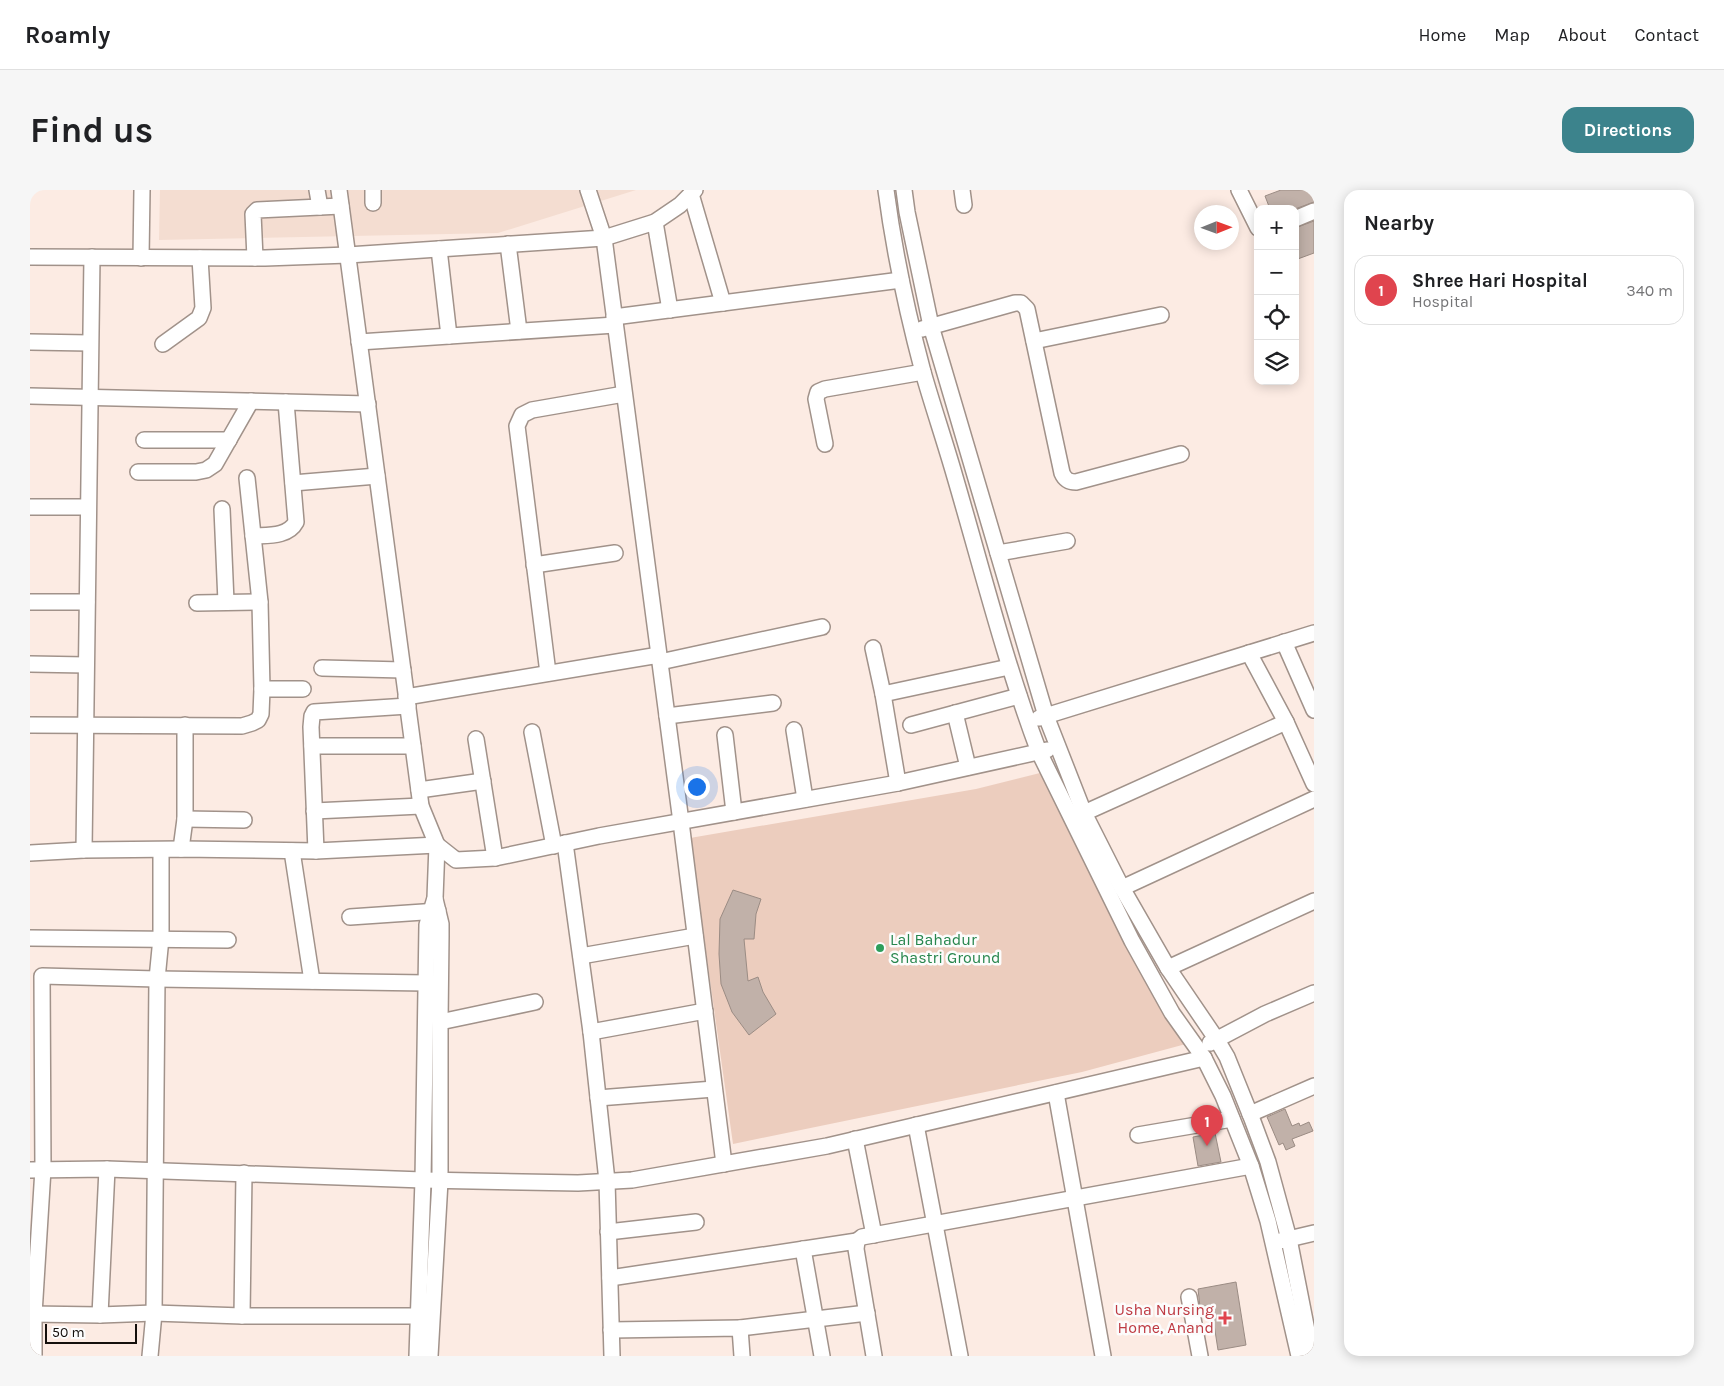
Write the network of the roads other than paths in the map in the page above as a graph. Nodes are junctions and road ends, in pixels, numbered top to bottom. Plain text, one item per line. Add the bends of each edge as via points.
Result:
1 (142, 190) edge
2 (317, 190) edge
3 (339, 190) edge
4 (588, 190) edge
5 (886, 190) edge
6 (904, 190) edge
7 (1239, 190) edge
8 (693, 192) edge
9 (342, 206) junction
10 (320, 207) junction
11 (1314, 210) edge
12 (1299, 217) edge
13 (1254, 220) edge
14 (655, 222) junction
15 (604, 238) junction
16 (508, 244) junction
17 (439, 249) junction
18 (348, 255) junction
19 (30, 257) edge
20 (92, 258) junction
21 (141, 258) junction
22 (200, 258) junction
23 (255, 258) junction
24 (901, 280) junction
25 (723, 303) junction
26 (670, 310) junction
27 (1161, 315) dead end
28 (615, 321) junction
29 (931, 326) junction
30 (519, 331) junction
31 (913, 331) junction
32 (449, 336) junction
33 (1034, 341) junction
34 (30, 342) edge
35 (360, 342) junction
36 (90, 343) junction
37 (163, 344) dead end
38 (923, 372) junction
39 (624, 394) junction
40 (30, 396) edge
41 (90, 397) junction
42 (251, 401) junction
43 (286, 402) junction
44 (368, 404) junction
45 (144, 440) dead end
46 (229, 440) junction
47 (825, 444) dead end
48 (1181, 454) dead end
49 (138, 472) dead end
50 (377, 476) junction
51 (247, 478) dead end
52 (293, 483) junction
53 (30, 507) edge
54 (88, 507) junction
55 (222, 509) dead end
56 (253, 536) junction
57 (1067, 541) dead end
58 (998, 552) junction
59 (615, 553) dead end
60 (534, 565) junction
61 (30, 602) edge
62 (86, 602) junction
63 (226, 602) junction
64 (260, 602) junction
65 (197, 603) dead end
66 (822, 627) dead end
67 (1314, 633) edge
68 (1284, 642) junction
69 (873, 648) dead end
70 (1249, 653) junction
71 (659, 659) junction
72 (30, 664) edge
73 (86, 665) junction
74 (1009, 667) junction
75 (322, 668) dead end
76 (403, 670) junction
77 (548, 673) junction
78 (262, 689) junction
79 (303, 690) dead end
80 (884, 694) junction
81 (1019, 696) junction
82 (407, 702) junction
83 (773, 703) dead end
84 (1314, 710) edge
85 (955, 714) junction
86 (667, 716) junction
87 (1046, 716) junction
88 (1028, 722) junction
89 (1286, 722) junction
90 (185, 725) junction
91 (911, 725) dead end
92 (30, 726) edge
93 (85, 727) junction
94 (794, 730) dead end
95 (532, 732) dead end
96 (725, 735) dead end
97 (476, 739) dead end
98 (312, 746) junction
99 (413, 746) junction
100 (1058, 747) junction
101 (1039, 752) junction
102 (968, 767) junction
103 (483, 781) junction
104 (898, 783) junction
105 (1314, 784) edge
106 (419, 790) junction
107 (1314, 799) edge
108 (805, 800) junction
109 (421, 806) junction
110 (314, 811) junction
111 (734, 812) junction
112 (1084, 813) junction
113 (185, 818) junction
114 (244, 820) dead end
115 (681, 822) junction
116 (437, 845) junction
117 (559, 845) junction
118 (181, 849) junction
119 (84, 850) junction
120 (161, 850) junction
121 (292, 851) junction
122 (316, 851) junction
123 (30, 853) edge
124 (496, 858) junction
125 (1122, 888) junction
126 (1314, 901) edge
127 (434, 907) junction
128 (350, 917) dead end
129 (696, 936) junction
130 (30, 938) edge
131 (161, 938) junction
132 (228, 940) dead end
133 (581, 956) junction
134 (1168, 968) junction
135 (157, 979) junction
136 (312, 982) junction
137 (427, 983) junction
138 (1314, 993) edge
139 (535, 1002) dead end
140 (705, 1011) junction
141 (440, 1022) junction
142 (591, 1032) junction
143 (1217, 1040) junction
144 (1200, 1054) junction
145 (1314, 1086) edge
146 (714, 1089) junction
147 (1056, 1093) junction
148 (598, 1098) junction
149 (1250, 1114) junction
150 (1232, 1119) junction
151 (916, 1125) junction
152 (1138, 1135) dead end
153 (855, 1140) junction
154 (724, 1164) junction
155 (1251, 1166) junction
156 (107, 1169) junction
157 (37, 1170) edge
158 (155, 1172) junction
159 (244, 1173) junction
160 (423, 1180) junction
161 (440, 1181) junction
162 (607, 1182) junction
163 (1075, 1198) junction
164 (696, 1222) dead end
165 (935, 1224) junction
166 (608, 1232) junction
167 (1314, 1233) edge
168 (874, 1235) junction
169 (1289, 1239) junction
170 (857, 1241) junction
171 (1274, 1243) junction
172 (803, 1249) junction
173 (610, 1278) junction
174 (1189, 1297) dead end
175 (154, 1313) junction
176 (32, 1314) edge
177 (867, 1314) junction
178 (100, 1315) junction
179 (242, 1316) junction
180 (418, 1316) junction
181 (815, 1319) junction
182 (740, 1328) junction
183 (611, 1330) junction
184 (34, 1356) edge
185 (150, 1356) edge
186 (418, 1356) edge
187 (430, 1356) edge
188 (612, 1356) edge
189 (742, 1356) edge
190 (822, 1356) edge
191 (874, 1356) edge
192 (960, 1356) edge
193 (1103, 1356) edge
194 (1200, 1356) edge
195 (1299, 1356) edge
196 (1312, 1356) edge

1 - 21 street
2 - 10 street
3 - 9 street
4 - 15 street
5 - 24 street
6 - 29 street
7 - 13 street
8 - 14 street
8 - 25 street
9 - 10 street
9 - 18 street
10 - 23 street via 254,212
11 - 12 street
14 - 15 street
14 - 26 street
15 - 16 street
15 - 28 street
16 - 17 street
16 - 30 street
17 - 18 street
17 - 32 street
18 - 23 street
18 - 35 street
19 - 20 street
20 - 21 street
20 - 36 street
21 - 22 street
22 - 23 street
22 - 37 street via 203,308 199,318
24 - 25 street
24 - 31 street
25 - 26 street
26 - 28 street
27 - 33 street
28 - 30 street
28 - 39 street
29 - 31 street
29 - 33 street via 1015,302 1027,309
29 - 58 street
30 - 32 street
31 - 38 street
32 - 35 street
33 - 48 street via 1064,478 1076,482
34 - 36 street
35 - 44 street
36 - 41 street
38 - 47 street via 818,392 817,408
38 - 74 street
39 - 60 street via 532,410 522,415 517,426
39 - 71 street
40 - 41 street
41 - 42 street
41 - 54 street
42 - 43 street
42 - 46 street
43 - 44 street
43 - 52 street
44 - 50 street
45 - 46 street
46 - 49 street via 215,464 206,470
50 - 52 street
50 - 76 street
51 - 56 street
52 - 56 street via 296,522 293,528 279,534
53 - 54 street
54 - 62 street
55 - 63 street
56 - 64 street
57 - 58 street
58 - 87 street
59 - 60 street
60 - 77 street
61 - 62 street
62 - 73 street
63 - 64 street
63 - 65 street
64 - 78 street
66 - 71 street
67 - 68 street
68 - 70 street
68 - 84 street
69 - 80 street
70 - 87 street
70 - 89 street
71 - 77 street
71 - 86 street
72 - 73 street
73 - 93 street
74 - 80 street
74 - 81 street
75 - 76 street
76 - 82 street
77 - 82 street
78 - 79 street
78 - 90 street via 261,714 252,724
80 - 104 street
81 - 85 street
81 - 88 street
82 - 98 street via 314,712
82 - 99 street
83 - 86 street
85 - 91 street
85 - 102 street
86 - 115 street
87 - 88 street
87 - 100 street
88 - 101 street
89 - 105 street
89 - 112 street
90 - 93 street
90 - 113 street
92 - 93 street
93 - 119 street
94 - 108 street
95 - 117 street
96 - 111 street
97 - 103 street
98 - 99 street
98 - 110 street
99 - 106 street
100 - 101 street
100 - 112 street
101 - 102 street
101 - 144 street via 1132,941
102 - 104 street
103 - 106 street
103 - 124 street
104 - 108 street
106 - 109 street
107 - 125 street
108 - 111 street
109 - 110 street
109 - 116 street
110 - 122 street
111 - 115 street
112 - 125 street
113 - 114 street
113 - 118 street
115 - 117 street
115 - 129 street
116 - 122 street
116 - 124 street via 456,860
116 - 127 street
117 - 124 street
117 - 133 street
118 - 120 street
118 - 121 street
119 - 120 street
119 - 123 street
120 - 131 street
121 - 122 street
121 - 136 street
125 - 134 street
126 - 134 street
127 - 128 street
127 - 137 street via 427,925
127 - 141 street via 442,936
129 - 133 street
129 - 140 street
130 - 131 street
131 - 132 street
131 - 135 street
133 - 142 street
134 - 143 street
135 - 136 street
135 - 157 street via 42,976
135 - 158 street
136 - 137 street
137 - 160 street
138 - 143 street
139 - 141 street
140 - 142 street
140 - 146 street
141 - 161 street
142 - 148 street
143 - 144 street
143 - 149 street
144 - 147 street
144 - 150 street
145 - 149 street
146 - 148 street
146 - 154 street
147 - 151 street
147 - 163 street
148 - 162 street
149 - 169 street via 1268,1162
150 - 152 street
150 - 155 street
151 - 153 street
151 - 165 street
153 - 154 street
153 - 168 street
154 - 162 street
155 - 163 street
155 - 171 street
156 - 157 street
156 - 158 street
156 - 178 street
157 - 176 street
158 - 159 street
158 - 175 street
159 - 160 street
159 - 179 street
160 - 161 street
160 - 180 street
161 - 162 street
161 - 187 street
162 - 166 street
163 - 165 street
163 - 193 street
164 - 166 street
165 - 168 street
165 - 192 street
166 - 173 street
167 - 169 street
168 - 170 street
169 - 171 street
169 - 196 street
170 - 172 street
170 - 177 street
171 - 195 street
172 - 173 street
172 - 181 street
173 - 183 street
174 - 194 street
175 - 178 street
175 - 179 street
175 - 185 street
176 - 178 street
176 - 184 street
177 - 181 street
177 - 191 street
179 - 180 street
180 - 186 street
181 - 182 street
181 - 190 street
182 - 183 street
182 - 189 street
183 - 188 street

